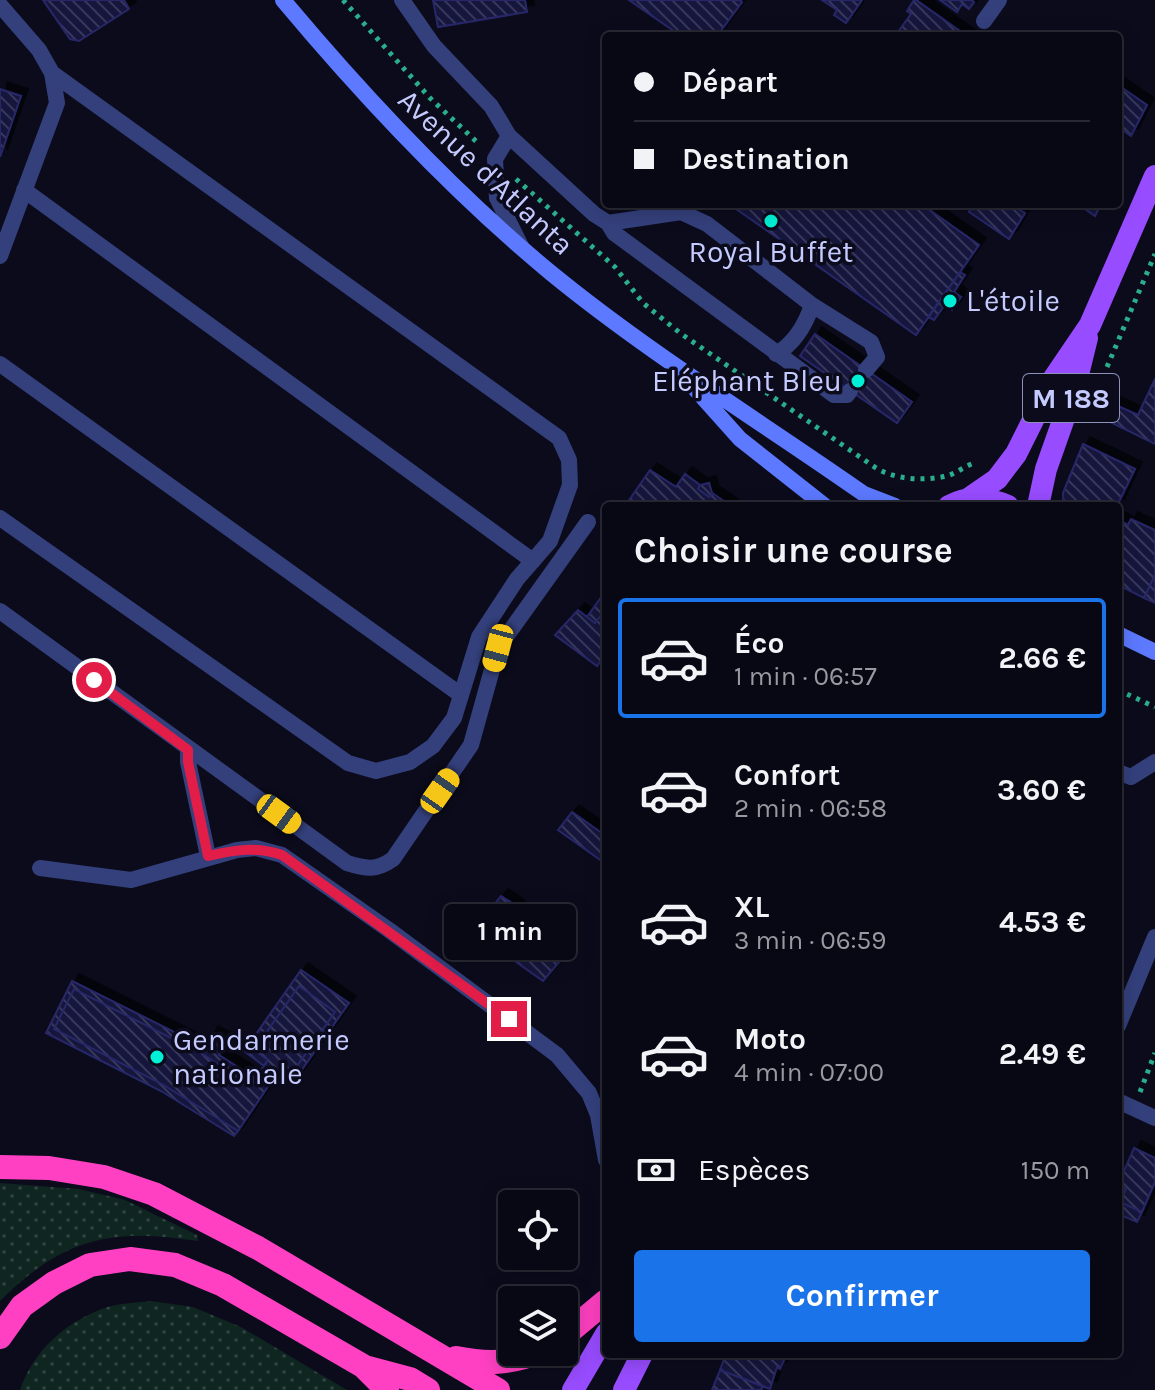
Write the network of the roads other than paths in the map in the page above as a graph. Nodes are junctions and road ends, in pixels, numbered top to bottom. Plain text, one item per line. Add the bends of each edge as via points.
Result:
1 (283, 0) edge
2 (402, 0) edge
3 (999, 0) edge
4 (0, 5) edge
5 (984, 21) dead end
6 (52, 73) junction
7 (509, 136) junction
8 (1155, 176) edge
9 (24, 190) junction
10 (608, 223) junction
11 (521, 246) junction
12 (0, 256) edge
13 (812, 305) junction
14 (1090, 325) junction
15 (776, 354) junction
16 (672, 363) junction
17 (0, 364) edge
18 (866, 370) dead end
19 (850, 391) dead end
20 (820, 502) edge
21 (885, 502) edge
22 (958, 502) edge
23 (996, 502) edge
24 (1039, 502) edge
25 (0, 518) edge
26 (588, 522) dead end
27 (533, 561) junction
28 (0, 611) edge
29 (1122, 636) edge
30 (1155, 652) edge
31 (461, 695) junction
32 (188, 750) junction
33 (1155, 762) edge
34 (1122, 774) edge
35 (208, 856) junction
36 (40, 868) dead end
37 (1155, 937) edge
38 (1122, 1016) edge
39 (1125, 1104) edge
40 (1155, 1118) edge
41 (602, 1138) edge
42 (0, 1167) edge
43 (602, 1304) edge
44 (578, 1324) edge
45 (0, 1337) edge
46 (602, 1341) edge
47 (440, 1356) junction
48 (640, 1358) edge
49 (498, 1362) edge
50 (363, 1366) junction
51 (387, 1390) edge
52 (428, 1390) edge
53 (498, 1390) edge
54 (573, 1390) edge
55 (624, 1390) edge

1 - 11 main road, Avenue d'Atlanta via 407,141
2 - 7 street via 434,46 491,106
3 - 5 street
4 - 6 street
6 - 9 street via 57,103
6 - 27 street via 559,438 569,460 570,485 550,541
7 - 10 street
7 - 11 street via 495,159 497,198
8 - 14 main road, M 188
9 - 12 street
9 - 27 street
10 - 13 street via 681,212 707,224
10 - 15 street via 614,233
11 - 16 main road, Avenue d'Atlanta
13 - 15 street via 789,347
13 - 18 street via 871,342 877,357
14 - 22 main road, M 188 via 1054,378 1009,465 997,479
14 - 24 main road, M 188
15 - 19 street via 834,395
16 - 20 main road, Avenue d'Atlanta via 740,439
16 - 21 main road, Avenue d'Atlanta via 864,494
17 - 31 street
22 - 23 main road
25 - 31 street via 348,763 376,771 410,762 433,746 454,718
26 - 32 street via 498,648 471,745 393,859 382,867 347,863
27 - 31 street via 479,637
28 - 32 street
29 - 30 main road
32 - 35 street
33 - 34 street via 1131,777
35 - 36 street via 131,880
35 - 41 street via 256,848 282,855 389,930 557,1055 589,1093
37 - 38 street
39 - 40 street
42 - 47 highway via 76,1172 154,1194 258,1248
43 - 44 highway
45 - 50 highway via 22,1306 54,1283 90,1265 130,1259 175,1265 223,1285
46 - 54 main road
47 - 49 highway
47 - 53 highway
48 - 55 main road
50 - 51 highway
50 - 52 highway via 410,1379

